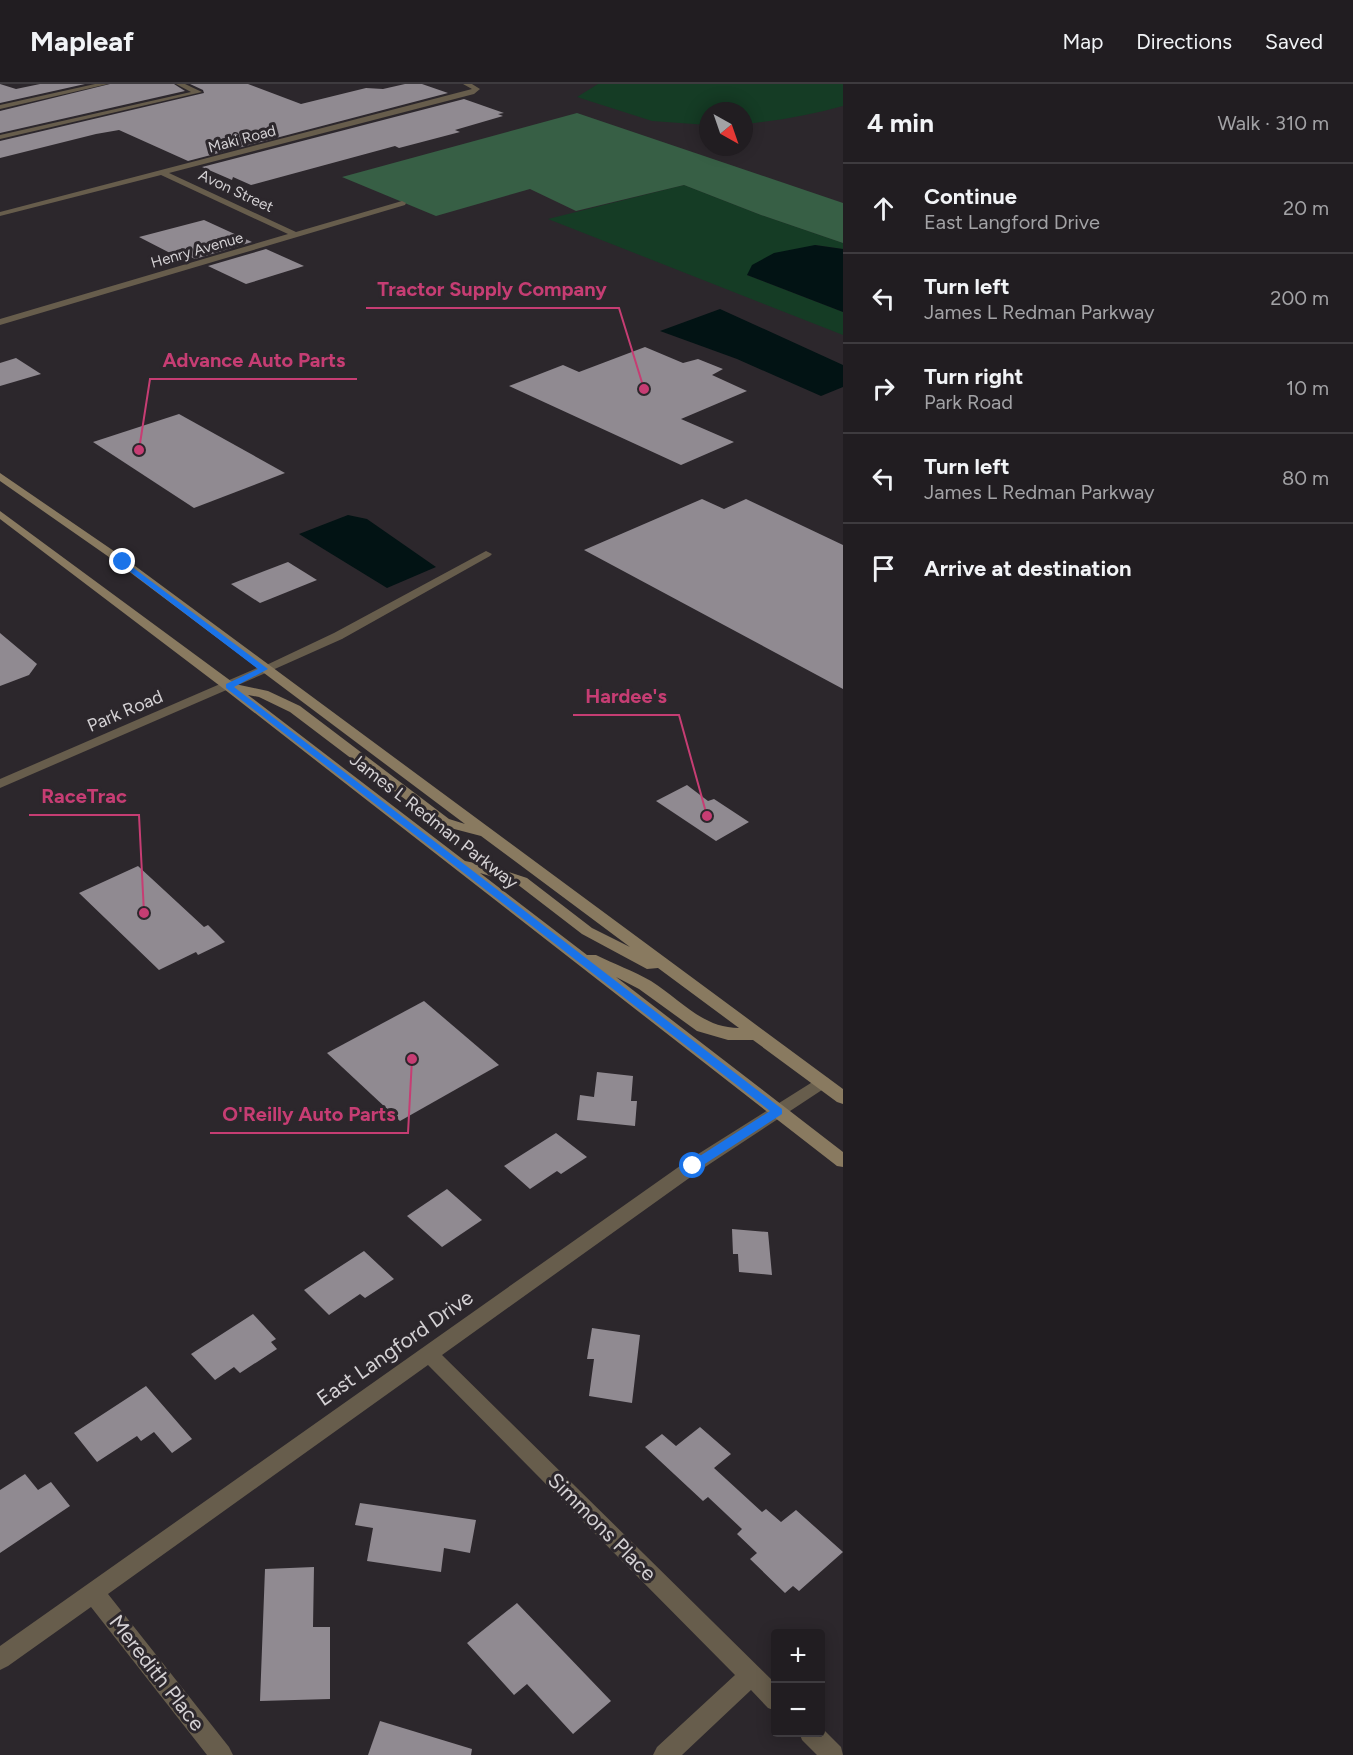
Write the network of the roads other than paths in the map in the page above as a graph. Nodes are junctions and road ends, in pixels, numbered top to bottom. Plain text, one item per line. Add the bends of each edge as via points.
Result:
1 (105, 84) edge
2 (179, 84) edge
3 (466, 84) edge
4 (0, 107) edge
5 (0, 136) edge
6 (163, 173) junction
7 (402, 203) dead end
8 (0, 214) edge
9 (297, 235) junction
10 (0, 322) edge
11 (0, 476) edge
12 (0, 514) edge
13 (486, 554) dead end
14 (264, 669) junction
15 (229, 686) junction
16 (0, 784) edge
17 (490, 835) junction
18 (458, 864) junction
19 (564, 946) junction
20 (691, 985) junction
21 (756, 1034) junction
22 (822, 1082) junction
23 (843, 1098) edge
24 (778, 1111) junction
25 (843, 1161) edge
26 (429, 1354) junction
27 (93, 1592) junction
28 (0, 1659) edge
29 (750, 1676) junction
30 (771, 1695) edge
31 (815, 1737) edge
32 (220, 1755) edge
33 (665, 1755) edge
34 (833, 1755) edge

1 - 4 street
2 - 5 street via 198,92
3 - 6 street, Maki Road via 477,89
6 - 8 street, Maki Road
6 - 9 street, Avon Street
7 - 9 street, Henry Avenue
9 - 10 street, Henry Avenue
11 - 14 main road, James L Redman Parkway via 123,562
12 - 15 main road, James L Redman Parkway
13 - 14 street, Park Road via 338,636
14 - 15 street, Park Road
14 - 17 main road, James L Redman Parkway
15 - 16 street, Park Road
15 - 17 main road via 263,694 295,709 444,822
15 - 18 main road, James L Redman Parkway
17 - 20 main road, James L Redman Parkway
18 - 19 main road, James L Redman Parkway
18 - 20 main road via 522,881 587,931
19 - 21 main road via 645,985 702,1027 728,1034
19 - 24 main road, James L Redman Parkway
20 - 21 main road, James L Redman Parkway
21 - 22 main road, James L Redman Parkway
22 - 23 main road, James L Redman Parkway
22 - 24 street, East Langford Drive
24 - 25 main road, James L Redman Parkway
24 - 26 street, East Langford Drive via 693,1166
26 - 27 street, East Langford Drive
26 - 29 street, Simmons Place
27 - 28 street, East Langford Drive
27 - 32 street, Meredith Place
29 - 30 street, Simmons Place
29 - 33 street
31 - 34 street

